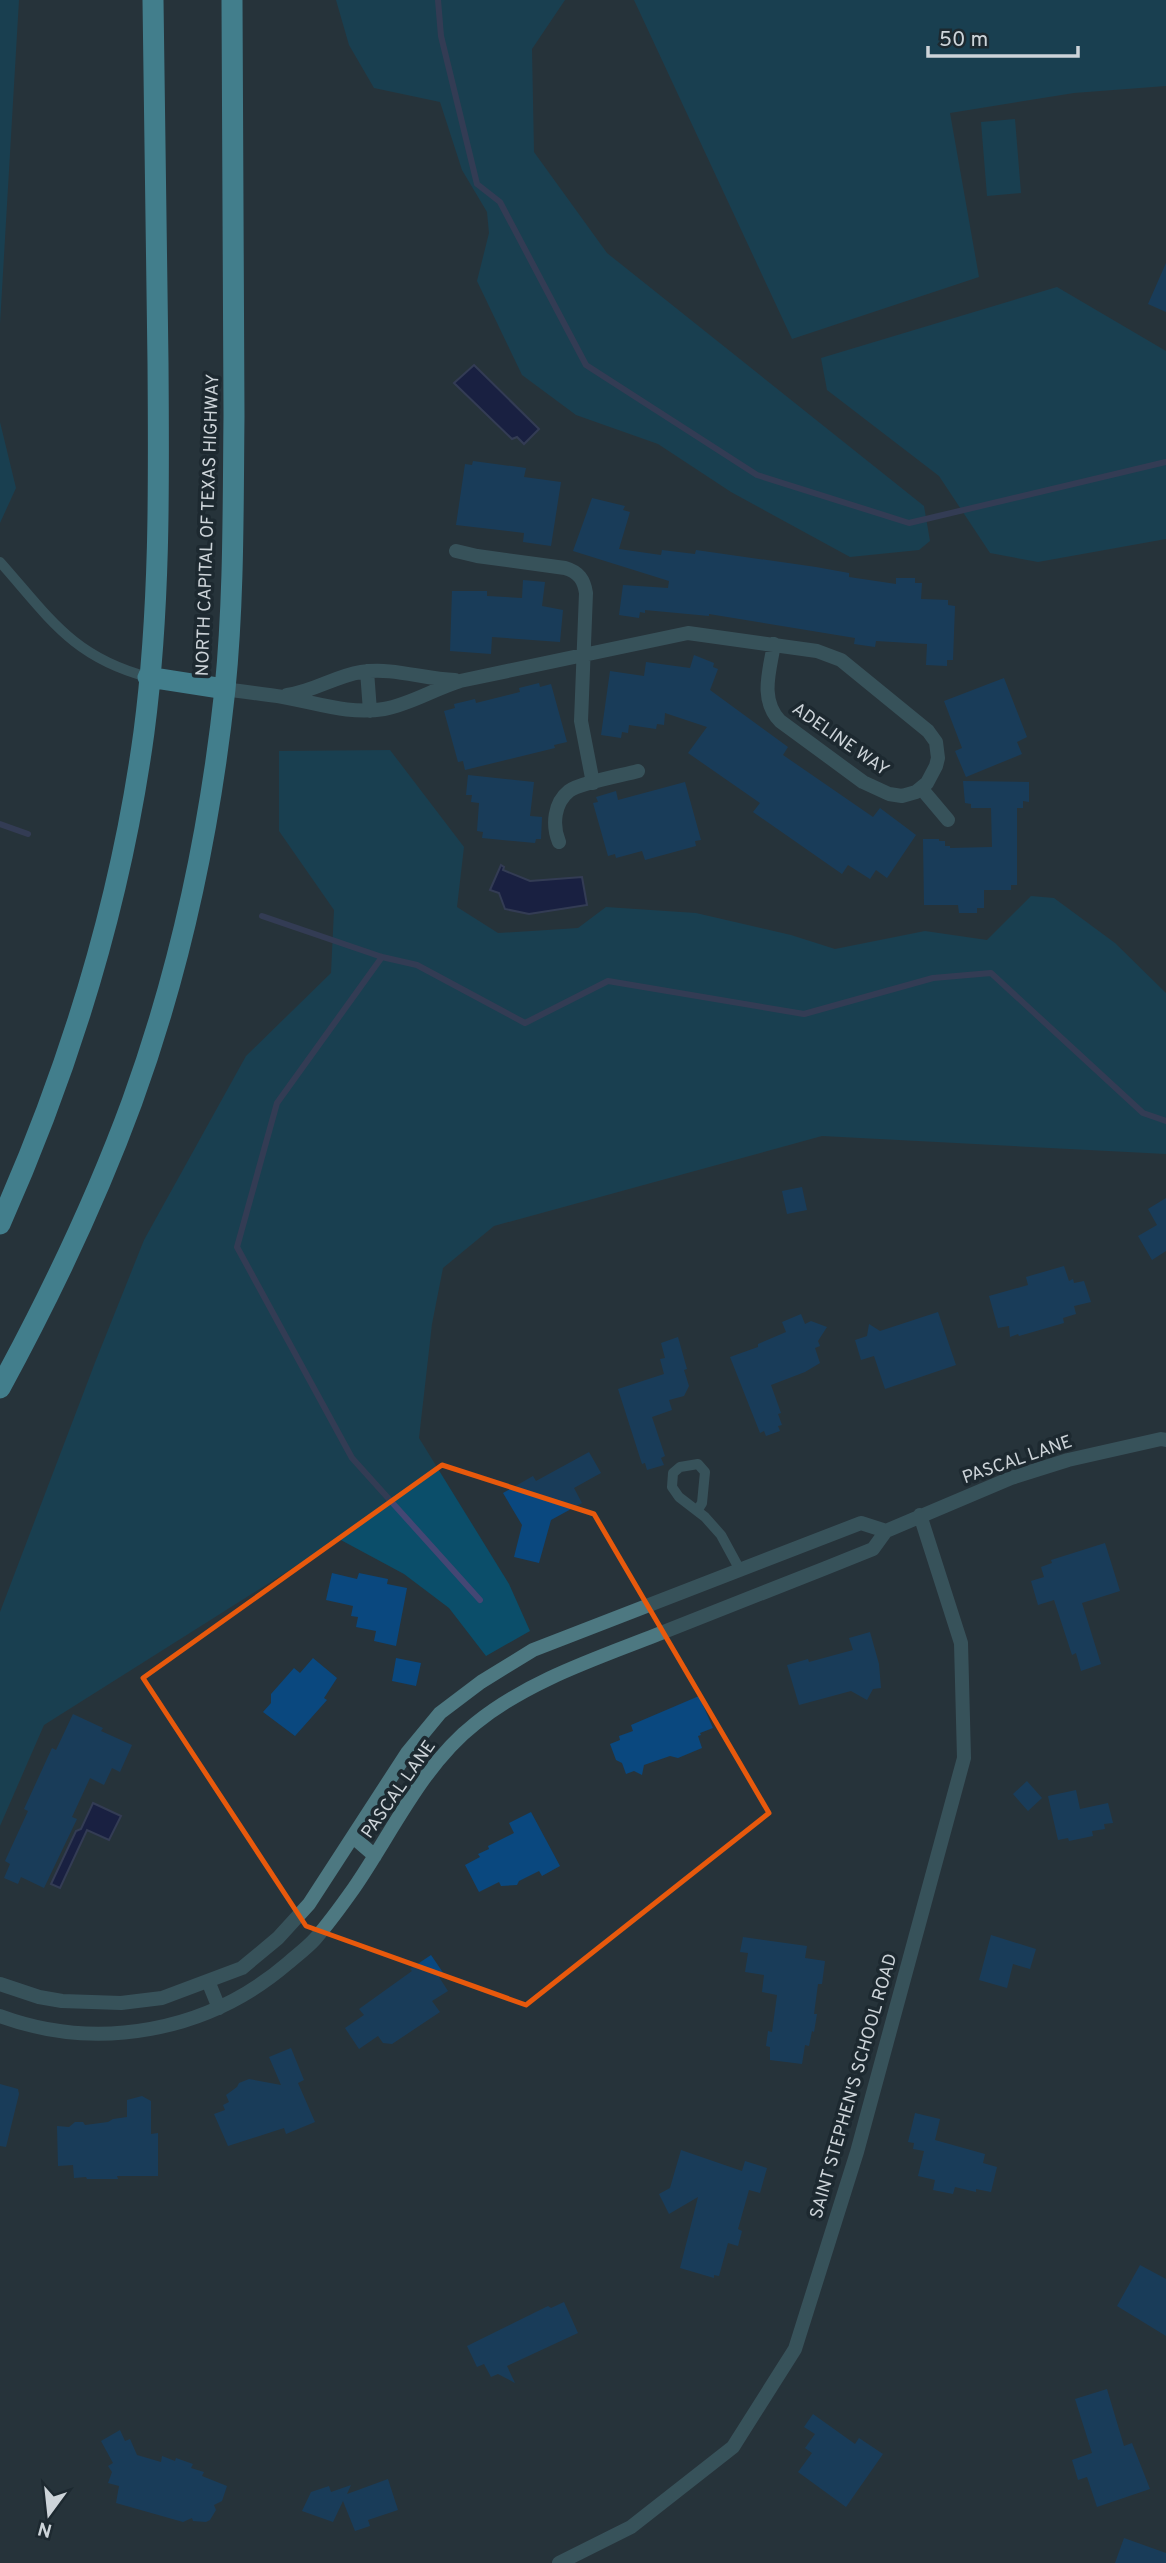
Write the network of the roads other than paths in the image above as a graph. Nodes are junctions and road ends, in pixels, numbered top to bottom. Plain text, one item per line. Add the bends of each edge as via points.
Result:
1 (153, 0) edge
2 (232, 0) edge
3 (456, 551) dead end
4 (0, 562) edge
5 (774, 644) junction
6 (584, 655) junction
7 (367, 671) junction
8 (148, 677) junction
9 (460, 681) junction
10 (225, 689) junction
11 (279, 696) junction
12 (370, 711) junction
13 (638, 771) dead end
14 (593, 783) junction
15 (921, 789) junction
16 (948, 820) dead end
17 (559, 842) dead end
18 (0, 1224) edge
19 (0, 1388) edge
20 (1166, 1440) edge
21 (697, 1511) dead end
22 (920, 1515) junction
23 (886, 1531) junction
24 (740, 1570) junction
25 (353, 1836) junction
26 (375, 1856) junction
27 (208, 1981) junction
28 (0, 1984) edge
29 (219, 2008) junction
30 (0, 2016) edge
31 (559, 2563) edge

1 - 8 highway via 159,448 157,565
2 - 10 highway, NORTH CAPITAL OF TEXAS HIGHWAY via 233,474
3 - 6 street via 565,568 579,576 586,593
4 - 8 lane via 77,645 105,663
5 - 6 street via 688,634
5 - 15 street, ADELINE WAY via 767,697 772,713 873,788 902,796
5 - 15 street via 834,656 928,731 936,742 938,758
6 - 9 street
6 - 14 street via 582,730
7 - 9 street
7 - 11 street
7 - 12 street
8 - 10 highway
8 - 18 highway via 130,819 100,942 68,1049
9 - 12 street via 406,704
10 - 11 street
10 - 19 highway, NORTH CAPITAL OF TEXAS HIGHWAY via 192,891 156,1029 97,1187
11 - 12 street via 333,709
13 - 14 street
14 - 17 street via 569,791 560,803 554,822
15 - 16 street
20 - 22 street, PASCAL LANE via 1068,1460
21 - 24 lane via 721,1535
22 - 23 street, PASCAL LANE
22 - 31 street, SAINT STEPHEN'S SCHOOL ROAD via 961,1643 964,1758 857,2152 795,2349 733,2448 631,2527
23 - 24 street, PASCAL LANE via 861,1523
23 - 26 street, PASCAL LANE via 873,1549 562,1672 510,1700 475,1723 447,1752
24 - 25 street, PASCAL LANE via 533,1650 481,1682 440,1713 407,1753
25 - 26 street
25 - 27 street, PASCAL LANE via 309,1904 278,1938 242,1968
26 - 29 street, PASCAL LANE via 314,1941 268,1980
27 - 28 street, PASCAL LANE via 162,1998 112,2003 62,2001
27 - 29 street
29 - 30 street, PASCAL LANE via 167,2027 112,2034 34,2026

